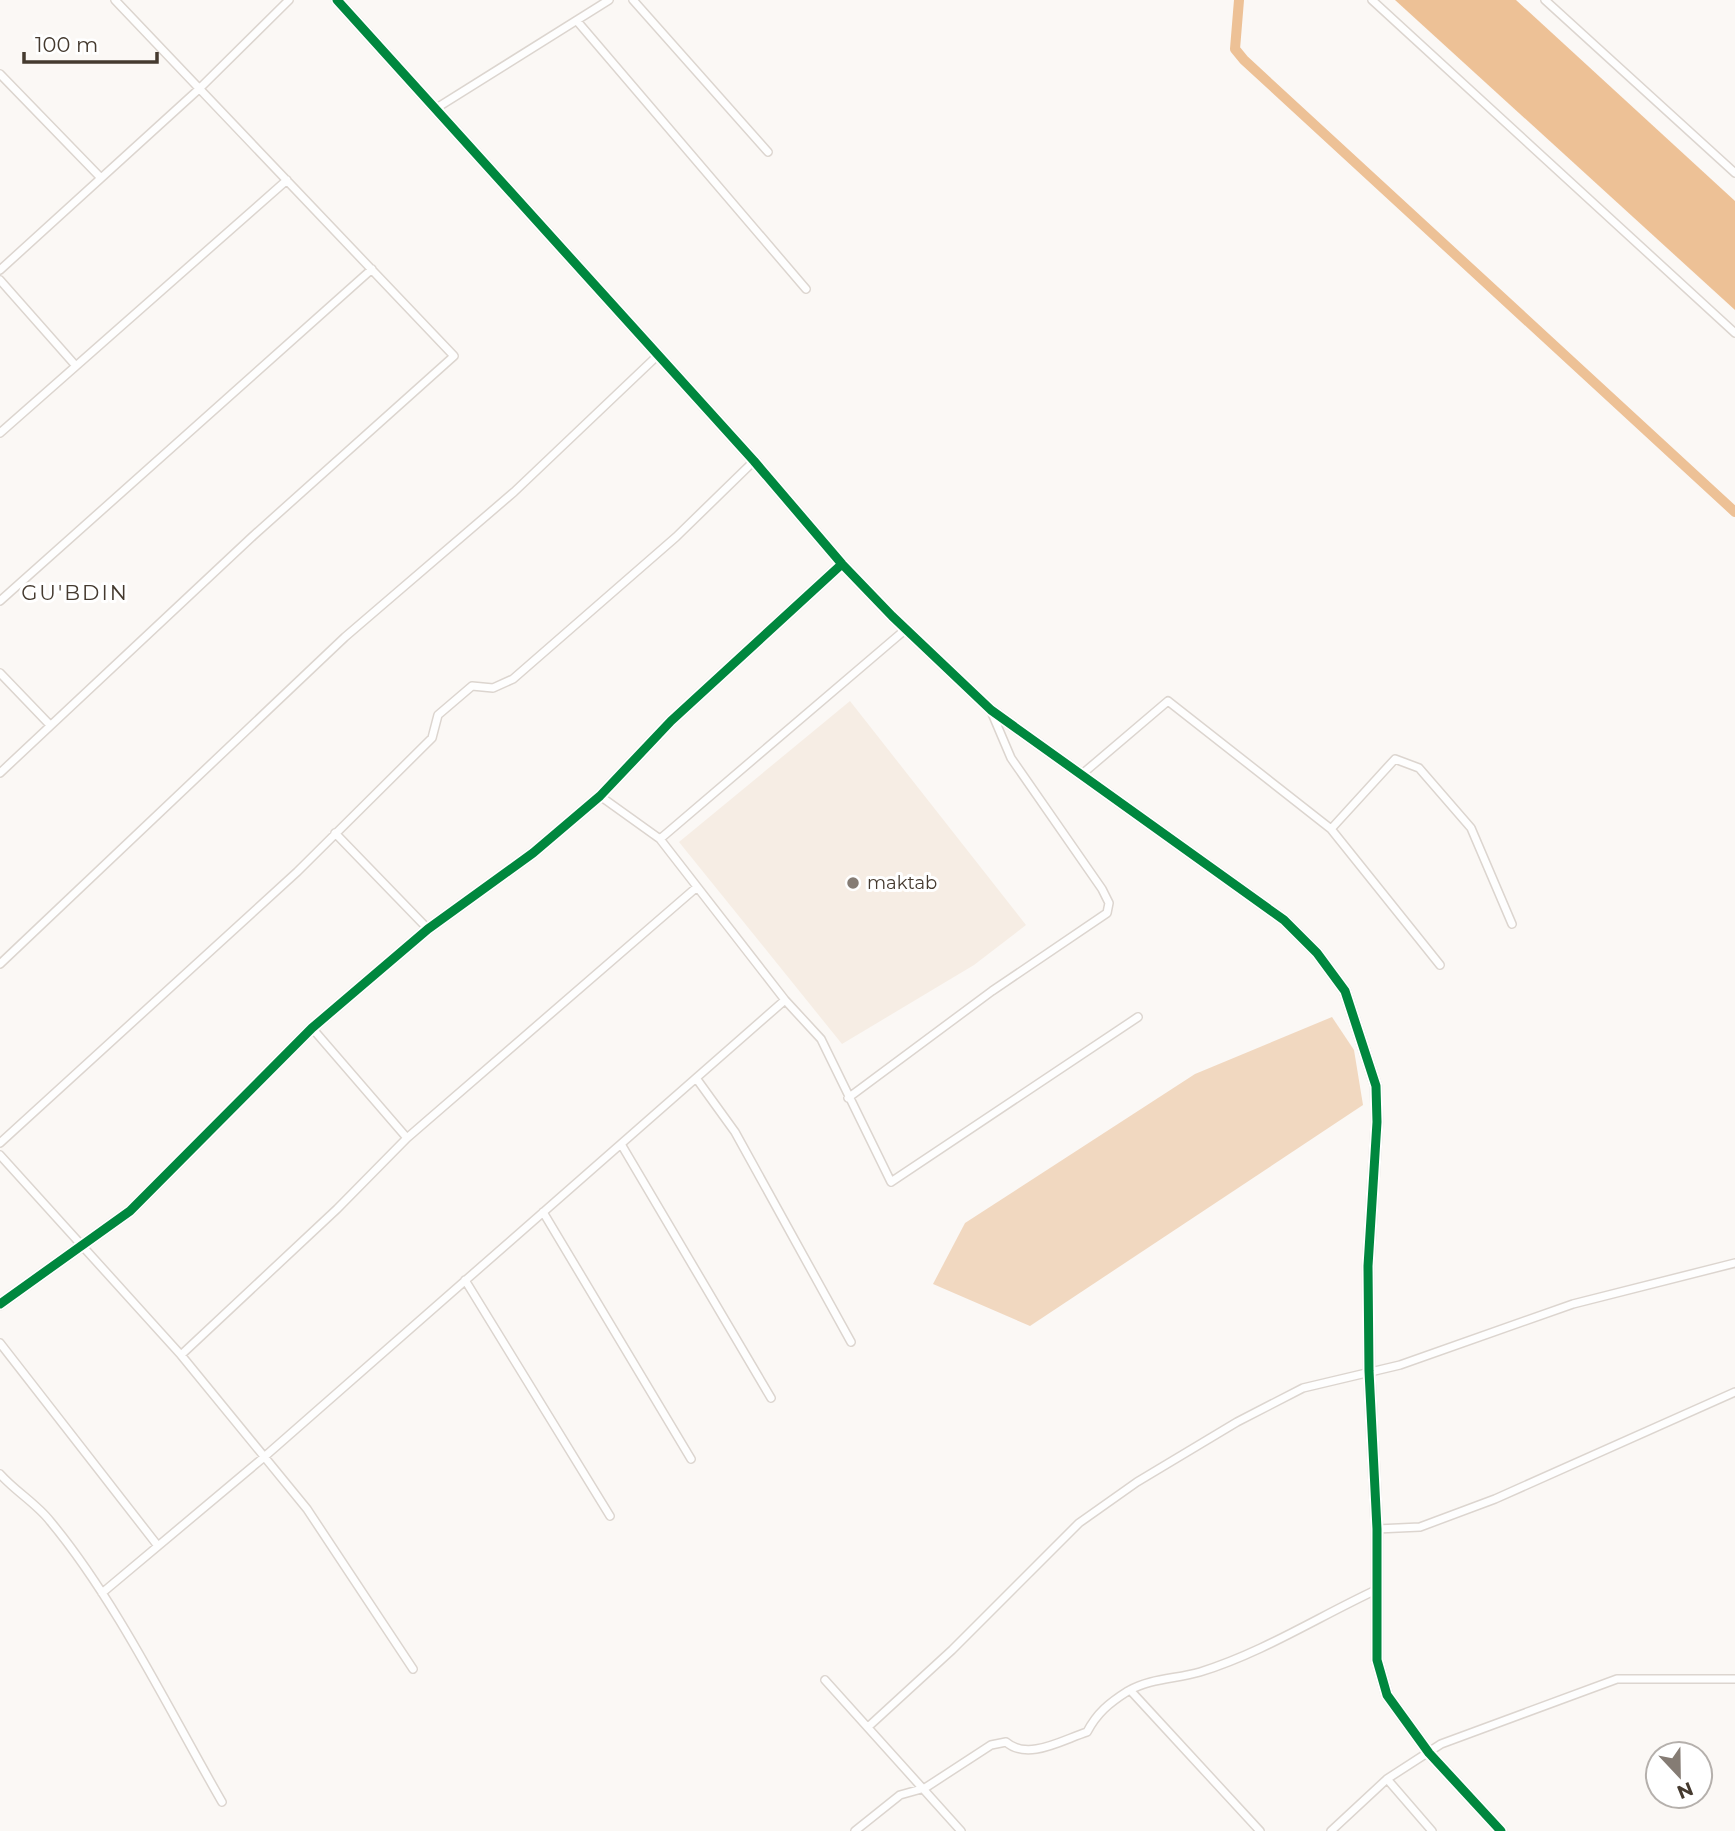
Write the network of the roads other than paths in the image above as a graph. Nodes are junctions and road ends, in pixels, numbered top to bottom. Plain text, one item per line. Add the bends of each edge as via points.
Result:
1 (115, 0) edge
2 (289, 0) edge
3 (337, 0) edge
4 (609, 0) edge
5 (633, 0) edge
6 (1372, 0) edge
7 (1545, 0) edge
8 (577, 21) junction
9 (0, 74) edge
10 (199, 89) junction
11 (435, 109) junction
12 (768, 152) dead end
13 (1735, 173) edge
14 (101, 178) junction
15 (287, 180) junction
16 (372, 269) junction
17 (0, 270) edge
18 (0, 280) edge
19 (806, 289) dead end
20 (1735, 333) edge
21 (656, 357) junction
22 (76, 366) junction
23 (0, 433) edge
24 (754, 461) junction
25 (842, 564) junction
26 (0, 601) edge
27 (906, 629) junction
28 (0, 673) edge
29 (991, 710) junction
30 (50, 725) junction
31 (0, 773) edge
32 (1082, 775) junction
33 (600, 796) junction
34 (1331, 830) junction
35 (335, 834) junction
36 (660, 839) junction
37 (697, 887) junction
38 (1512, 924) dead end
39 (428, 929) junction
40 (0, 964) edge
41 (1440, 965) dead end
42 (785, 1000) junction
43 (1138, 1017) dead end
44 (312, 1028) junction
45 (696, 1078) junction
46 (848, 1098) junction
47 (407, 1138) junction
48 (0, 1143) edge
49 (621, 1144) junction
50 (0, 1155) edge
51 (543, 1212) junction
52 (83, 1244) junction
53 (1735, 1263) edge
54 (466, 1280) junction
55 (0, 1304) edge
56 (851, 1342) dead end
57 (0, 1343) edge
58 (181, 1355) junction
59 (1369, 1371) junction
60 (1735, 1392) edge
61 (771, 1398) dead end
62 (263, 1458) junction
63 (691, 1459) dead end
64 (0, 1474) edge
65 (610, 1516) dead end
66 (1377, 1529) junction
67 (158, 1546) junction
68 (1376, 1590) junction
69 (102, 1593) junction
70 (412, 1669) dead end
71 (1735, 1679) edge
72 (825, 1680) dead end
73 (1130, 1690) junction
74 (868, 1727) junction
75 (1429, 1753) junction
76 (1387, 1779) junction
77 (925, 1788) junction
78 (222, 1802) dead end
79 (855, 1831) edge
80 (961, 1831) edge
81 (1260, 1831) edge
82 (1331, 1831) edge
83 (1432, 1831) edge
84 (1501, 1831) edge

1 - 10 street
2 - 10 street
3 - 11 street
4 - 8 street
5 - 12 street
6 - 20 street
7 - 13 street
8 - 11 street
8 - 19 street
9 - 14 street
10 - 14 street
10 - 15 street
11 - 21 street
14 - 17 street
15 - 16 street
15 - 22 street
16 - 26 street
16 - 30 street via 454,356
18 - 22 street
21 - 24 street
21 - 40 street via 514,492 345,637
22 - 23 street
24 - 25 street
24 - 35 street via 676,537 513,679 494,688 472,686 438,715 432,738
25 - 27 street
25 - 33 street via 671,721
27 - 29 street
27 - 36 street
28 - 30 street
29 - 32 street
29 - 46 street via 1011,758 1102,889 1109,903 1107,913 992,990
30 - 31 street
32 - 34 street via 1168,701
32 - 59 street via 1284,920 1317,953 1345,991 1376,1086 1368,1266
33 - 36 street
33 - 39 street via 533,853
34 - 38 street via 1395,759 1419,768 1471,828
34 - 41 street
35 - 39 street
35 - 48 street
36 - 37 street
37 - 42 street
37 - 47 street
39 - 44 street
42 - 45 street
42 - 46 street via 821,1039
43 - 46 street via 891,1182
44 - 47 street
44 - 52 street via 130,1211
45 - 49 street
45 - 56 street via 735,1132
47 - 58 street
49 - 51 street
49 - 61 street
50 - 52 street
51 - 54 street
51 - 63 street
52 - 55 street
52 - 58 street
53 - 59 street via 1573,1304 1400,1365
54 - 62 street
54 - 65 street
57 - 67 street
58 - 62 street
59 - 66 street
59 - 74 street via 1303,1388 1237,1422 1079,1522 970,1633
60 - 66 street via 1495,1499 1420,1527
62 - 67 street
62 - 70 street via 307,1509
64 - 69 street via 49,1519
66 - 68 street
67 - 69 street
68 - 73 street via 1232,1659
68 - 75 street via 1377,1660 1387,1695
69 - 78 street
71 - 75 street via 1617,1679 1441,1744
72 - 74 street
73 - 77 street via 1098,1711 1087,1732 1032,1751 1015,1750 1006,1742 991,1745
73 - 81 street
74 - 77 street
75 - 76 street
75 - 84 street
76 - 82 street
76 - 83 street
77 - 79 street via 900,1796
77 - 80 street

